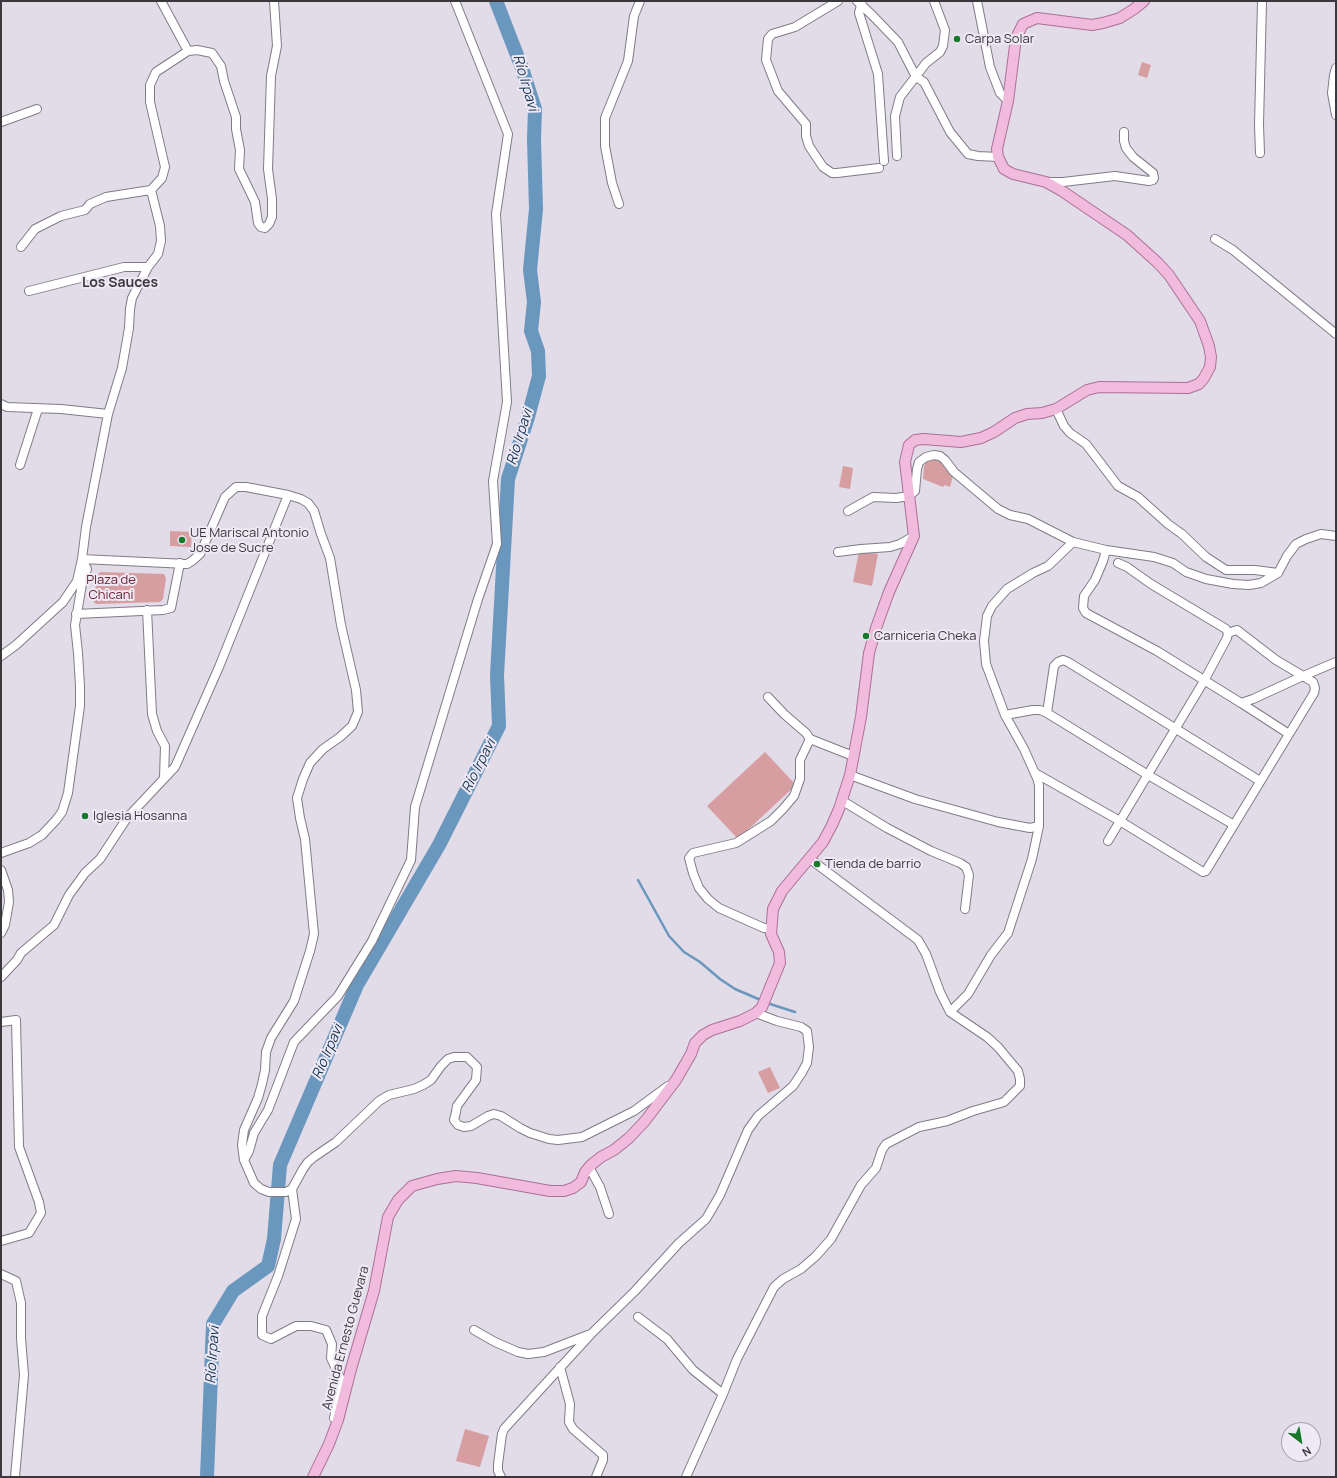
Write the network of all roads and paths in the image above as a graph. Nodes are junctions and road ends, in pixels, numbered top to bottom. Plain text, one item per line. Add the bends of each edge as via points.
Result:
1 (161, 1) edge
2 (274, 1) edge
3 (455, 1) edge
4 (640, 1) edge
5 (838, 1) edge
6 (934, 1) edge
7 (977, 1) edge
8 (1144, 1) edge
9 (1262, 1) edge
10 (860, 2) edge
11 (188, 51) junction
12 (1336, 68) edge
13 (916, 77) junction
14 (1008, 101) junction
15 (37, 109) dead end
16 (1336, 115) edge
17 (1, 122) edge
18 (1124, 132) dead end
19 (1260, 153) dead end
20 (897, 156) dead end
21 (998, 157) junction
22 (1046, 182) junction
23 (151, 190) junction
24 (618, 204) dead end
25 (1215, 239) dead end
26 (20, 247) dead end
27 (148, 267) junction
28 (29, 291) dead end
29 (1336, 334) edge
30 (1, 404) edge
31 (38, 409) junction
32 (1056, 409) junction
33 (108, 414) junction
34 (20, 465) dead end
35 (288, 495) junction
36 (909, 496) junction
37 (848, 511) dead end
38 (914, 536) junction
39 (1336, 536) edge
40 (1073, 542) junction
41 (1106, 550) junction
42 (838, 552) dead end
43 (82, 558) junction
44 (180, 563) junction
45 (1118, 563) dead end
46 (1278, 573) junction
47 (147, 610) junction
48 (76, 614) junction
49 (1228, 633) junction
50 (1, 656) edge
51 (1336, 662) edge
52 (1303, 676) junction
53 (1204, 681) junction
54 (768, 697) dead end
55 (1241, 703) junction
56 (1048, 713) junction
57 (1005, 715) junction
58 (1176, 728) junction
59 (1290, 734) junction
60 (810, 739) junction
61 (853, 756) junction
62 (1035, 773) junction
63 (850, 775) junction
64 (1148, 775) junction
65 (164, 778) junction
66 (1260, 781) junction
67 (841, 800) junction
68 (1120, 821) junction
69 (1234, 825) junction
70 (1039, 826) junction
71 (1108, 841) dead end
72 (1, 853) edge
73 (810, 859) junction
74 (1, 870) edge
75 (965, 909) dead end
76 (771, 929) junction
77 (1, 933) edge
78 (1, 977) edge
79 (759, 1010) junction
80 (950, 1012) junction
81 (1, 1022) edge
82 (676, 1080) junction
83 (244, 1160) junction
84 (589, 1168) junction
85 (289, 1190) junction
86 (609, 1214) dead end
87 (1, 1241) edge
88 (1, 1274) edge
89 (638, 1317) dead end
90 (474, 1330) dead end
91 (591, 1334) junction
92 (560, 1367) junction
93 (723, 1394) junction
94 (332, 1436) junction
95 (15, 1477) edge
96 (313, 1477) edge
97 (502, 1477) edge
98 (596, 1477) edge
99 (686, 1477) edge

1 - 11 street
2 - 11 street via 276,46 271,76 268,169 272,217 265,228 258,223 255,202 240,169 236,117 221,66 212,53
3 - 83 street via 508,134 496,214 507,402 493,481 497,544 415,807 411,860 372,941 338,996 294,1042 268,1110 254,1133
4 - 24 street via 634,16 628,61 605,118 605,146
5 - 10 street via 795,27 772,34 768,39 766,60 778,91 806,124 809,146 823,167 832,173 881,164 878,74 859,13
6 - 13 street via 945,30 943,46
7 - 14 street via 990,67 1000,93
8 - 14 main road via 1120,18 1103,24 1037,18 1023,24 1016,38
9 - 19 street
10 - 13 street via 898,42
11 - 23 street via 156,72 150,85 150,102 165,167 162,178
12 - 16 street via 1332,92
13 - 20 street via 900,97 897,107
13 - 21 street via 924,82 950,132 968,154
14 - 21 main road via 997,149
15 - 17 street
18 - 22 street via 1126,148 1153,173 1153,180 1115,176
21 - 22 main road via 1004,168 1012,174
22 - 32 main road via 1127,235 1158,263 1200,321 1211,357 1210,367 1204,378 1193,387 1099,387 1087,390
23 - 26 street via 106,197 90,204 86,210 61,216 35,229
23 - 27 street via 161,241 158,254
25 - 29 street via 1244,259
27 - 28 street via 124,267
27 - 33 street via 132,298 122,368
30 - 31 street via 7,407
31 - 33 street
31 - 34 street
32 - 36 main road via 1015,418 980,438 961,442 914,440 909,445 905,462
32 - 46 street via 1064,426 1086,444 1118,486 1138,497 1206,557 1226,570
33 - 43 street
35 - 44 street via 236,487 225,497 200,554 192,562
35 - 65 street via 219,667 175,767
35 - 83 street via 308,503 314,511 330,558 358,712 352,726 310,763 297,798 305,839 314,934 294,1001 271,1038 266,1052 262,1084 244,1130
36 - 37 street via 873,498
36 - 38 main road
36 - 40 street via 915,491 917,469 922,459 931,455 940,456 960,478 998,509 1028,520
38 - 42 street via 895,546
38 - 61 main road via 892,586 869,653
39 - 46 street via 1321,534 1296,544
40 - 41 street
40 - 57 street via 1048,566 1006,589 987,616 984,641 986,664
41 - 46 street via 1154,557 1206,579 1233,584 1261,583
41 - 53 street via 1098,574 1084,596 1083,608 1086,613 1157,651
43 - 44 street
43 - 48 street via 87,570
43 - 50 street via 77,581 63,602
44 - 47 street via 171,608
45 - 49 street via 1226,629
47 - 48 street
47 - 65 street via 152,714 165,746
48 - 72 street via 80,706 68,793 62,812 42,835
49 - 52 street via 1237,630 1276,660
49 - 53 street
51 - 52 street
52 - 55 street
52 - 59 street via 1313,682 1315,688
53 - 55 street
53 - 58 street
54 - 60 street
55 - 59 street
56 - 57 street via 1033,710
56 - 58 street via 1054,666 1063,660
56 - 64 street
57 - 62 street
58 - 64 street
58 - 66 street
59 - 66 street
60 - 61 street
60 - 76 street via 800,760 800,780 794,796 771,821 736,843 693,853 689,858 699,888 708,899 720,908
61 - 63 main road
62 - 68 street
62 - 70 street via 1039,785
63 - 67 main road
63 - 70 street via 915,799 998,822 1030,828
64 - 68 street
64 - 69 street
65 - 78 street via 127,818 100,859 85,873 69,895 54,924 21,953
66 - 69 street
67 - 73 main road via 832,825
67 - 75 street via 887,828 966,867 969,875
68 - 69 street via 1203,872
68 - 71 street
70 - 80 street via 1032,859 1008,933 991,955 968,994
73 - 76 main road via 782,891 773,909
73 - 80 street via 918,940
74 - 77 street via 9,902
76 - 79 main road via 780,963
79 - 82 main road, Avenida Ernesto Guevara via 740,1021 703,1035 695,1043
79 - 91 street via 777,1021 807,1031 807,1063 793,1086 758,1116 748,1130 720,1196 706,1219 679,1243
80 - 93 street via 998,1047 1018,1072 1020,1086 1004,1102 947,1121 919,1127 886,1144 876,1168 861,1185 831,1239 816,1256 774,1287 737,1359
81 - 87 street via 16,1020 19,1146 41,1213 29,1233
82 - 84 main road, Avenida Ernesto Guevara via 645,1121 614,1150
82 - 85 street via 657,1096 605,1127 582,1137 558,1140 530,1134 502,1116 494,1114 471,1126 458,1126 454,1120 457,1106 476,1080 477,1067 468,1057 454,1057 445,1062 431,1080 423,1085 414,1090 389,1095 380,1101 336,1142 314,1156
83 - 85 street via 254,1183 260,1189 269,1192
84 - 86 street via 600,1187
84 - 94 main road, Avenida Ernesto Guevara via 584,1172 581,1182 564,1191 456,1176 412,1186 398,1200 388,1217 374,1292
85 - 94 street via 296,1219 262,1316 262,1335 271,1339 296,1326 326,1330 332,1344 331,1358 342,1382
88 - 95 street via 16,1281 21,1303 24,1375
89 - 93 street via 667,1339 693,1370
90 - 91 street via 495,1342 528,1354 544,1352
91 - 92 street
92 - 97 street via 504,1429 498,1464 498,1471
92 - 98 street via 570,1404 569,1422 573,1429 603,1455
93 - 99 street
94 - 96 main road, Avenida Ernesto Guevara

